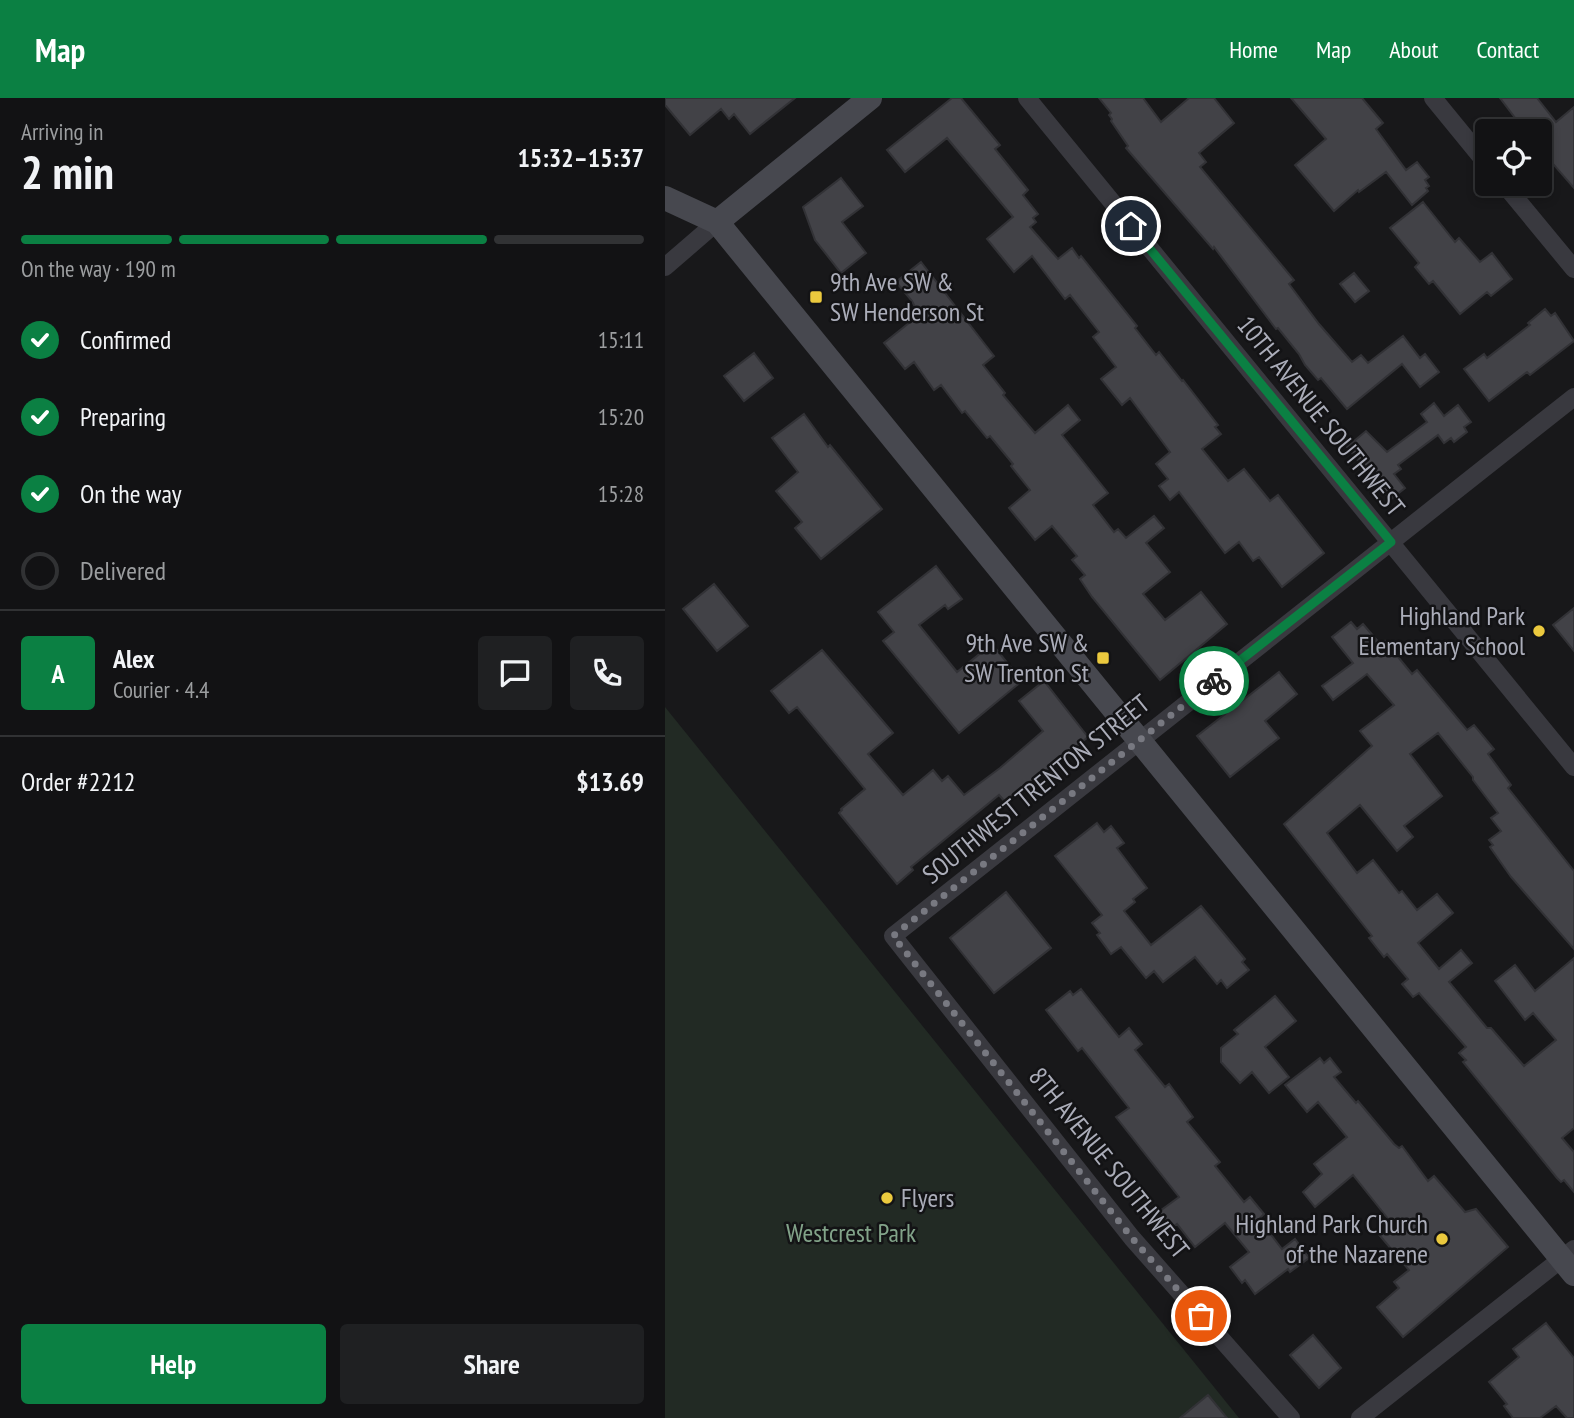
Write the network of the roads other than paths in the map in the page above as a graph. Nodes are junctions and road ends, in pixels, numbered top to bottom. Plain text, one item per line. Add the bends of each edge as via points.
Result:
1 (870, 98) edge
2 (1027, 98) edge
3 (1433, 98) edge
4 (1475, 149) edge
5 (1514, 196) edge
6 (665, 198) edge
7 (717, 222) junction
8 (665, 267) edge
9 (1574, 269) edge
10 (1574, 397) edge
11 (1391, 542) junction
12 (1139, 740) junction
13 (1574, 767) edge
14 (893, 936) joint
15 (1570, 1261) edge
16 (1291, 1418) edge
17 (1360, 1418) edge

1 - 7 street
2 - 11 street, 10TH AVENUE SOUTHWEST
3 - 4 street
5 - 9 street
6 - 7 street
7 - 8 street
7 - 12 street
10 - 11 street, SOUTHWEST TRENTON STREET
11 - 12 street, SOUTHWEST TRENTON STREET
11 - 13 street, 10TH AVENUE SOUTHWEST
12 - 14 street, SOUTHWEST TRENTON STREET
12 - 15 street
14 - 16 street, 8TH AVENUE SOUTHWEST via 1132,1238
15 - 17 street

